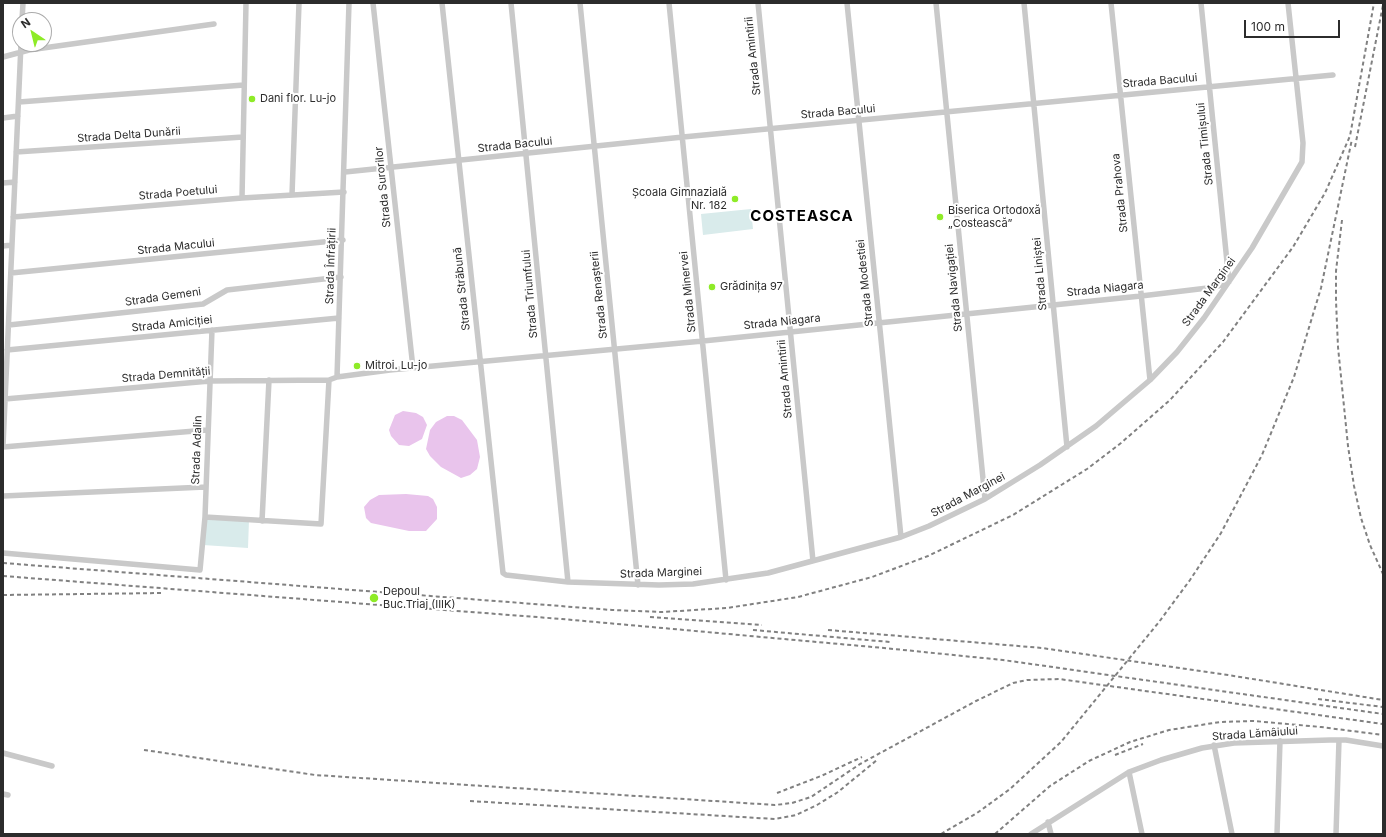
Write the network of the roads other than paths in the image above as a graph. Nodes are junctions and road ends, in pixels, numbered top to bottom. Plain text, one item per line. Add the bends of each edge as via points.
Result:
1 (246, 3) edge
2 (299, 3) edge
3 (349, 3) edge
4 (373, 3) edge
5 (442, 3) edge
6 (511, 3) edge
7 (580, 3) edge
8 (669, 3) edge
9 (758, 3) edge
10 (847, 3) edge
11 (936, 3) edge
12 (1024, 3) edge
13 (1111, 3) edge
14 (1201, 3) edge
15 (1288, 3) edge
16 (214, 24) dead end
17 (21, 53) junction
18 (3, 57) edge
19 (1333, 75) dead end
20 (1296, 78) junction
21 (244, 85) junction
22 (1209, 87) junction
23 (1120, 95) junction
24 (19, 102) junction
25 (1034, 103) junction
26 (947, 111) junction
27 (18, 116) junction
28 (3, 118) edge
29 (858, 121) junction
30 (770, 128) junction
31 (683, 136) junction
32 (243, 137) junction
33 (594, 146) junction
34 (16, 152) junction
35 (527, 154) junction
36 (458, 161) junction
37 (392, 168) junction
38 (344, 172) junction
39 (15, 182) junction
40 (3, 183) edge
41 (344, 192) junction
42 (292, 195) junction
43 (242, 198) junction
44 (13, 217) junction
45 (343, 240) junction
46 (12, 245) junction
47 (3, 246) edge
48 (11, 273) junction
49 (342, 277) junction
50 (1229, 282) junction
51 (1141, 296) junction
52 (3, 302) edge
53 (10, 302) junction
54 (1053, 304) junction
55 (967, 313) junction
56 (339, 318) junction
57 (880, 322) junction
58 (8, 325) junction
59 (212, 330) junction
60 (791, 332) junction
61 (703, 341) junction
62 (615, 349) junction
63 (6, 354) edge
64 (547, 356) junction
65 (480, 362) junction
66 (413, 368) junction
67 (337, 377) junction
68 (269, 380) junction
69 (329, 380) junction
70 (1150, 380) junction
71 (210, 381) junction
72 (4, 395) edge
73 (207, 430) junction
74 (3, 446) edge
75 (1067, 447) junction
76 (205, 487) junction
77 (3, 496) edge
78 (985, 499) junction
79 (205, 517) junction
80 (262, 521) junction
81 (901, 537) junction
82 (3, 553) edge
83 (813, 561) junction
84 (503, 573) joint
85 (726, 580) junction
86 (568, 582) junction
87 (638, 585) junction
88 (1339, 740) junction
89 (1280, 741) junction
90 (1214, 745) junction
91 (1383, 746) edge
92 (3, 753) edge
93 (52, 766) dead end
94 (1129, 772) junction
95 (1048, 822) junction
96 (1031, 834) edge
97 (1051, 834) edge
98 (1142, 834) edge
99 (1232, 834) edge
100 (1277, 834) edge
101 (1336, 834) edge

1 - 21 street
2 - 42 street
3 - 38 street, Strada Înfrățirii
4 - 37 street, Strada Surorilor
5 - 36 street, Strada Străbună
6 - 35 street, Strada Triumfului
7 - 33 street, Strada Renașterii
8 - 31 street, Strada Minervei
9 - 30 street, Strada Amintirii
10 - 29 street, Strada Modestiei
11 - 26 street, Strada Navigației
12 - 25 street, Strada Liniștei
13 - 23 street, Strada Prahova
14 - 22 street, Strada Timișului
15 - 20 street
16 - 17 street
17 - 18 street
17 - 24 street
19 - 20 street, Strada Bacului via 1303,80
20 - 22 street, Strada Bacului
20 - 50 street, Strada Marginei via 1304,143 1302,162
21 - 24 street
21 - 32 street
22 - 23 street, Strada Bacului
22 - 50 street, Strada Timișului
23 - 25 street, Strada Bacului
23 - 51 street, Strada Prahova
24 - 27 street
25 - 26 street, Strada Bacului
25 - 54 street, Strada Liniștei
26 - 29 street, Strada Bacului
26 - 55 street, Strada Navigației
27 - 28 street
27 - 34 street
29 - 30 street, Strada Bacului
29 - 57 street, Strada Modestiei
30 - 31 street, Strada Bacului
30 - 60 street, Strada Amintirii
31 - 33 street, Strada Bacului
31 - 61 street, Strada Minervei
32 - 34 street, Strada Delta Dunării
32 - 43 street
33 - 35 street, Strada Bacului
33 - 62 street, Strada Renașterii
34 - 39 street
35 - 36 street, Strada Bacului
35 - 64 street, Strada Triumfului
36 - 37 street, Strada Bacului
36 - 65 street, Strada Străbună
37 - 38 street, Strada Bacului
37 - 66 street, Strada Surorilor
38 - 41 street, Strada Înfrățirii
39 - 40 street
39 - 44 street
41 - 42 street, Strada Poetului
41 - 45 street, Strada Înfrățirii
42 - 43 street, Strada Poetului
43 - 44 street, Strada Poetului
44 - 46 street
45 - 48 street, Strada Macului
45 - 49 street, Strada Înfrățirii
46 - 47 street
46 - 48 street
48 - 53 street
49 - 56 street, Strada Înfrățirii
49 - 58 street, Strada Gemeni via 227,290 203,304
50 - 51 street, Strada Niagara via 1216,287
50 - 70 street, Strada Marginei via 1202,321
51 - 54 street, Strada Niagara
51 - 70 street, Strada Prahova
52 - 53 street
53 - 58 street
54 - 55 street, Strada Niagara
54 - 75 street, Strada Liniștei
55 - 57 street, Strada Niagara
55 - 78 street, Strada Navigației
56 - 59 street, Strada Amiciției
56 - 67 street, Strada Înfrățirii
57 - 60 street, Strada Niagara
57 - 81 street, Strada Modestiei
58 - 63 street
59 - 63 street, Strada Amiciției
59 - 71 street, Strada Adalin
60 - 61 street, Strada Niagara
60 - 83 street, Strada Amintirii
61 - 62 street, Strada Niagara
61 - 85 street, Strada Minervei
62 - 64 street, Strada Niagara
62 - 87 street, Strada Renașterii
63 - 72 street
64 - 65 street, Strada Niagara
64 - 86 street, Strada Triumfului
65 - 66 street, Strada Niagara
65 - 84 street, Strada Străbună
66 - 67 street, Strada Niagara
67 - 69 street
68 - 69 street, Strada Demnității
68 - 71 street, Strada Demnității
68 - 80 street
69 - 80 street via 321,524
70 - 75 street, Strada Marginei
71 - 72 street, Strada Demnității
71 - 73 street, Strada Adalin
72 - 74 street
73 - 74 street
73 - 76 street, Strada Adalin
75 - 78 street, Strada Marginei
76 - 77 street
76 - 79 street, Strada Adalin
78 - 81 street, Strada Marginei
79 - 80 street
79 - 82 street, Strada Adalin via 200,570 197,571
81 - 83 street, Strada Marginei
83 - 85 street, Strada Marginei via 768,573
84 - 86 street, Strada Marginei
85 - 87 street, Strada Marginei via 679,585
86 - 87 street, Strada Marginei
88 - 89 street, Strada Lămâiului
88 - 91 street, Strada Lămâiului
88 - 101 street
89 - 90 street, Strada Lămâiului
89 - 100 street
90 - 94 street, Strada Lămâiului
90 - 99 street
92 - 93 street
94 - 95 street, Strada Lămâiului
94 - 98 street
95 - 96 street, Strada Lămâiului
95 - 97 street

